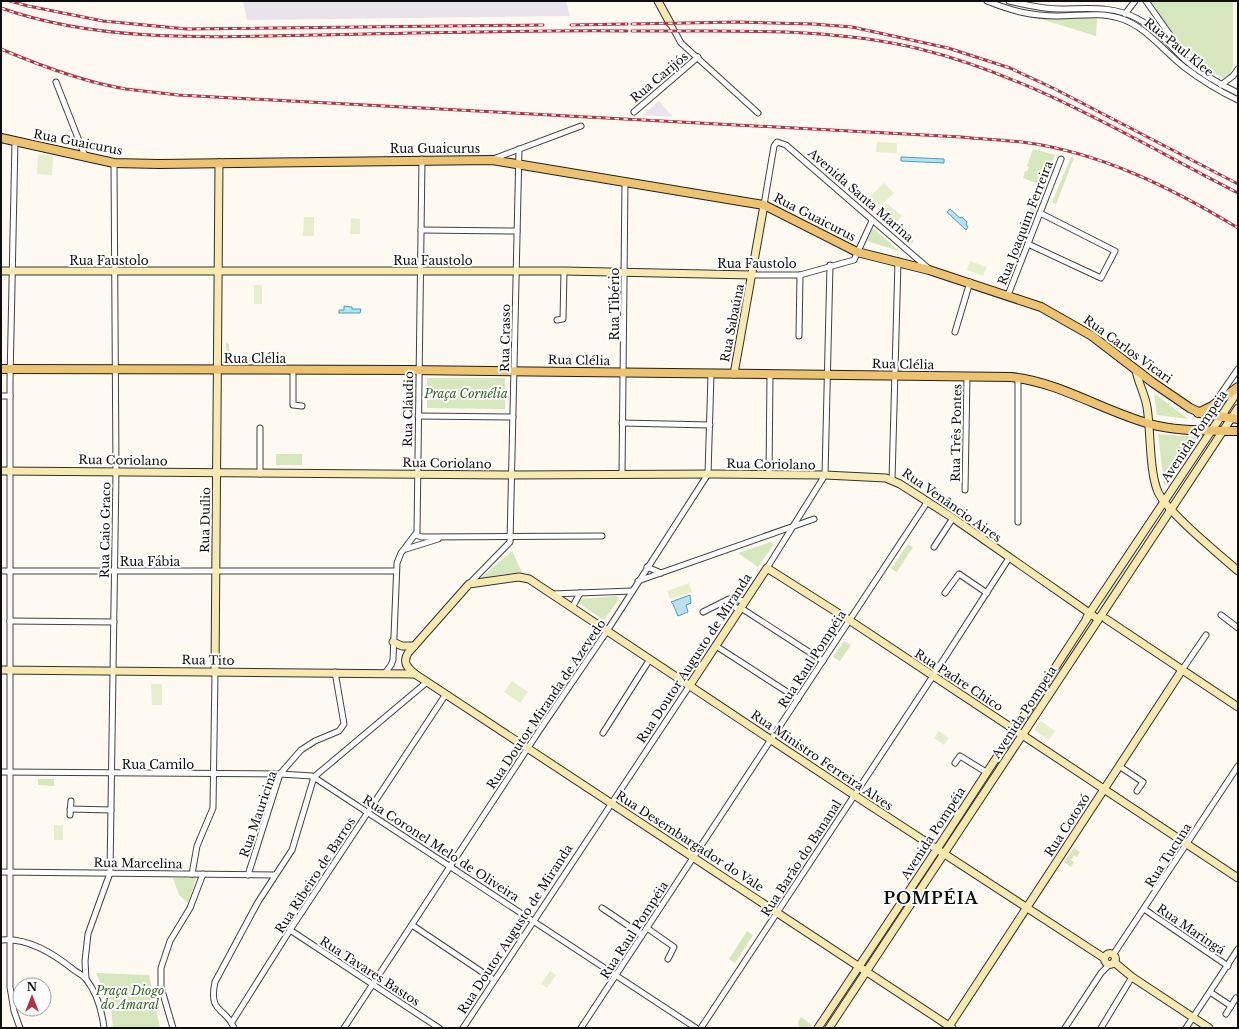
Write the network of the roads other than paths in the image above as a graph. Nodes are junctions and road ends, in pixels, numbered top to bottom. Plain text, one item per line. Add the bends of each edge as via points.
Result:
1 (658, 1) edge
2 (987, 1) edge
3 (1009, 1) edge
4 (1134, 1) edge
5 (1146, 1) edge
6 (1125, 14) junction
7 (670, 23) joint
8 (1178, 53) junction
9 (698, 57) junction
10 (1238, 68) edge
11 (56, 82) dead end
12 (1221, 85) junction
13 (1237, 97) edge
14 (634, 112) dead end
15 (758, 113) dead end
16 (581, 126) dead end
17 (1, 138) edge
18 (15, 142) junction
19 (519, 149) junction
20 (84, 156) junction
21 (422, 159) junction
22 (1061, 159) dead end
23 (492, 160) junction
24 (114, 163) junction
25 (219, 163) junction
26 (518, 164) junction
27 (625, 182) junction
28 (764, 205) junction
29 (1040, 213) junction
30 (872, 221) junction
31 (421, 230) junction
32 (517, 231) junction
33 (1028, 244) junction
34 (857, 252) junction
35 (898, 261) junction
36 (830, 265) junction
37 (218, 270) junction
38 (929, 270) junction
39 (1, 271) edge
40 (114, 271) junction
41 (420, 271) junction
42 (516, 271) junction
43 (564, 271) junction
44 (12, 272) junction
45 (624, 272) junction
46 (752, 275) junction
47 (800, 275) junction
48 (970, 282) junction
49 (1008, 295) junction
50 (557, 320) dead end
51 (955, 332) dead end
52 (799, 336) dead end
53 (1, 369) edge
54 (10, 369) junction
55 (1238, 369) edge
56 (116, 370) junction
57 (218, 370) junction
58 (293, 370) junction
59 (1136, 370) junction
60 (419, 371) junction
61 (514, 372) junction
62 (623, 373) junction
63 (711, 374) junction
64 (734, 374) junction
65 (770, 374) junction
66 (828, 375) junction
67 (895, 376) junction
68 (967, 376) junction
69 (1018, 378) junction
70 (1238, 387) edge
71 (1238, 391) edge
72 (1, 396) edge
73 (10, 396) junction
74 (1214, 404) junction
75 (302, 406) dead end
76 (1238, 408) edge
77 (1198, 413) junction
78 (1238, 413) edge
79 (418, 416) junction
80 (1220, 416) junction
81 (513, 417) junction
82 (1234, 419) edge
83 (622, 423) junction
84 (1149, 424) junction
85 (710, 425) junction
86 (260, 428) dead end
87 (1211, 430) junction
88 (1222, 430) junction
89 (1238, 431) edge
90 (1, 471) edge
91 (11, 471) junction
92 (116, 471) junction
93 (216, 473) junction
94 (260, 474) junction
95 (417, 474) junction
96 (708, 474) junction
97 (512, 475) junction
98 (622, 475) junction
99 (769, 475) junction
100 (825, 475) junction
101 (892, 480) junction
102 (966, 490) dead end
103 (928, 501) junction
104 (1164, 501) junction
105 (1171, 509) junction
106 (953, 518) junction
107 (814, 520) dead end
108 (1018, 522) dead end
109 (794, 527) junction
110 (776, 532) junction
111 (414, 534) junction
112 (602, 536) dead end
113 (788, 536) junction
114 (442, 537) junction
115 (510, 537) junction
116 (934, 547) dead end
117 (403, 550) junction
118 (1009, 558) junction
119 (647, 567) junction
120 (767, 568) junction
121 (1, 571) edge
122 (11, 571) junction
123 (115, 571) junction
124 (215, 571) junction
125 (395, 571) junction
126 (1238, 571) edge
127 (661, 573) junction
128 (638, 581) junction
129 (469, 584) junction
130 (632, 591) junction
131 (580, 593) junction
132 (945, 593) dead end
133 (987, 593) junction
134 (551, 594) junction
135 (746, 601) junction
136 (726, 602) junction
137 (572, 608) junction
138 (740, 609) junction
139 (703, 612) dead end
140 (1090, 614) junction
141 (1221, 615) dead end
142 (1102, 619) junction
143 (849, 620) junction
144 (10, 621) junction
145 (114, 622) junction
146 (1238, 628) edge
147 (607, 631) junction
148 (1206, 634) dead end
149 (393, 642) junction
150 (414, 646) junction
151 (716, 646) junction
152 (650, 659) junction
153 (823, 660) junction
154 (1, 670) edge
155 (10, 670) junction
156 (113, 670) junction
157 (1182, 670) junction
158 (214, 672) junction
159 (335, 672) junction
160 (385, 673) junction
161 (415, 674) junction
162 (933, 676) junction
163 (428, 682) junction
164 (690, 685) junction
165 (446, 694) junction
166 (798, 699) junction
167 (1238, 707) edge
168 (1014, 729) junction
169 (604, 733) dead end
170 (1022, 734) junction
171 (771, 739) junction
172 (528, 747) junction
173 (955, 763) dead end
174 (1119, 766) junction
175 (1238, 766) edge
176 (1, 772) edge
177 (11, 772) junction
178 (986, 772) junction
179 (111, 773) junction
180 (214, 774) junction
181 (280, 774) junction
182 (314, 777) junction
183 (1104, 789) junction
184 (1137, 791) dead end
185 (854, 795) junction
186 (70, 801) dead end
187 (612, 802) junction
188 (70, 809) junction
189 (111, 810) junction
190 (368, 812) junction
191 (70, 815) dead end
192 (1188, 844) junction
193 (937, 849) junction
194 (945, 854) junction
195 (695, 857) junction
196 (451, 866) junction
197 (1, 872) edge
198 (10, 872) junction
199 (110, 873) junction
200 (192, 874) junction
201 (203, 874) junction
202 (248, 875) junction
203 (274, 875) junction
204 (1238, 878) edge
205 (1026, 907) junction
206 (602, 908) dead end
207 (1144, 909) junction
208 (778, 912) junction
209 (534, 920) junction
210 (412, 925) junction
211 (647, 928) junction
212 (290, 930) junction
213 (642, 935) junction
214 (1, 940) edge
215 (10, 940) junction
216 (1238, 949) edge
217 (668, 959) dead end
218 (1109, 960) junction
219 (859, 966) junction
220 (1228, 966) junction
221 (867, 971) junction
222 (616, 975) junction
223 (1132, 977) junction
224 (86, 979) junction
225 (494, 980) junction
226 (373, 985) junction
227 (1210, 992) junction
228 (1236, 998) dead end
229 (1231, 1006) junction
230 (1226, 1014) dead end
231 (1193, 1017) junction
232 (233, 1025) edge
233 (950, 1027) edge
234 (20, 1028) edge
235 (104, 1028) edge
236 (173, 1028) edge
237 (344, 1028) edge
238 (439, 1028) edge
239 (463, 1028) edge
240 (581, 1028) edge
241 (696, 1028) edge
242 (701, 1028) edge
243 (818, 1028) edge
244 (829, 1028) edge
245 (1065, 1028) edge
246 (1101, 1028) edge
247 (1186, 1028) edge
248 (1209, 1028) edge

1 - 7 street
2 - 13 street, Rua Paul Klee via 1013,11 1031,14 1108,15 1132,23 1183,67 1220,92
3 - 6 street, Rua Paul Klee via 1046,8 1098,8
4 - 6 street
5 - 8 street via 1170,35
6 - 8 street, Rua Paul Klee via 1147,25
7 - 9 street via 681,43
8 - 12 street, Rua Paul Klee via 1200,72
9 - 14 street, Rua Carijós
9 - 15 street
10 - 12 street via 1233,76
11 - 20 street
12 - 13 street, Rua Paul Klee
16 - 19 street
17 - 18 main road, Rua Guaicurus
18 - 20 main road, Rua Guaicurus
18 - 44 street
19 - 23 street
19 - 26 street
20 - 24 main road, Rua Guaicurus
21 - 23 main road, Rua Guaicurus
21 - 25 main road, Rua Guaicurus
21 - 31 street, Rua Cláudio
22 - 29 street, Rua Joaquim Ferreira
23 - 26 main road, Rua Guaicurus
24 - 25 main road, Rua Guaicurus
24 - 40 street, Rua Caio Graco
25 - 37 street, Rua Duílio
26 - 27 main road, Rua Guaicurus
26 - 32 street, Rua Crasso
27 - 28 main road, Rua Guaicurus
27 - 45 street, Rua Tibério
28 - 30 street, Avenida Santa Marina via 775,143 786,145
28 - 34 main road, Rua Guaicurus
28 - 46 street, Rua Sabaúna
29 - 33 street, Rua Joaquim Ferreira
29 - 33 street via 1115,250 1101,278
30 - 34 street
30 - 38 street, Avenida Santa Marina
31 - 32 street
31 - 41 street, Rua Cláudio
32 - 42 street, Rua Crasso
33 - 49 street, Rua Joaquim Ferreira
34 - 35 main road, Rua Guaicurus
34 - 36 street, Rua Faustolo via 854,260
35 - 38 main road, Rua Carlos Vicari
35 - 67 street, Rua Venâncio Aires
36 - 47 street, Rua Faustolo
36 - 66 street, Rua Doutor Augusto de Miranda
37 - 40 street, Rua Faustolo
37 - 41 street, Rua Faustolo
37 - 57 street, Rua Duílio
38 - 48 main road, Rua Carlos Vicari
39 - 44 street, Rua Faustolo
40 - 44 street, Rua Faustolo
40 - 56 street, Rua Caio Graco
41 - 42 street, Rua Faustolo
41 - 60 street, Rua Cláudio
42 - 43 street, Rua Faustolo
42 - 61 street, Rua Crasso
43 - 45 street, Rua Faustolo
43 - 50 street via 564,319
44 - 54 street
45 - 46 street, Rua Faustolo
45 - 62 street, Rua Tibério
46 - 47 street, Rua Faustolo
46 - 64 street, Rua Sabaúna
47 - 52 street
48 - 49 main road, Rua Carlos Vicari
48 - 51 street
49 - 59 main road, Rua Carlos Vicari via 1041,307 1077,326
53 - 54 main road, Rua Clélia
54 - 56 main road, Rua Clélia
54 - 73 street
55 - 74 street
56 - 57 main road, Rua Clélia
56 - 92 street, Rua Caio Graco
57 - 58 main road, Rua Clélia
57 - 93 street, Rua Duílio
58 - 60 main road, Rua Clélia
58 - 75 street via 293,405
59 - 77 main road, Rua Carlos Vicari
59 - 84 street via 1138,381 1144,390
60 - 61 main road, Rua Clélia
60 - 79 street, Rua Cláudio
61 - 62 main road, Rua Clélia
61 - 81 street, Rua Crasso
62 - 63 main road, Rua Clélia
62 - 83 street, Rua Tibério
63 - 64 main road, Rua Clélia
63 - 85 street
64 - 65 main road, Rua Clélia
65 - 66 main road, Rua Clélia
65 - 99 street
66 - 67 main road, Rua Clélia
66 - 100 street, Rua Doutor Augusto de Miranda
67 - 68 main road, Rua Clélia
67 - 101 street, Rua Venâncio Aires
68 - 69 main road, Rua Clélia
68 - 102 street, Rua Três Pontes
69 - 84 main road, Rua Clélia via 1049,386
69 - 108 street
70 - 74 main road
71 - 80 street, Avenida Pompeia
72 - 73 street
73 - 91 street
74 - 77 main road
76 - 82 street, Avenida Pompeia
77 - 80 main road, Rua Carlos Vicari
78 - 82 street
79 - 81 street
79 - 95 street, Rua Cláudio
80 - 82 main road, Rua Carlos Vicari
80 - 87 street, Avenida Pompeia
81 - 97 street, Rua Crasso
82 - 88 street, Avenida Pompeia
83 - 85 street
83 - 98 street, Rua Tibério
84 - 87 main road, Rua Clélia
84 - 104 street via 1155,481
85 - 96 street
86 - 94 street
87 - 88 main road, Rua Clélia
87 - 104 street, Avenida Pompeia
88 - 89 main road, Rua Clélia
88 - 105 street, Avenida Pompeia
90 - 91 street, Rua Coriolano
91 - 92 street, Rua Coriolano
91 - 122 street
92 - 93 street, Rua Coriolano
92 - 123 street, Rua Caio Graco
93 - 94 street, Rua Coriolano
93 - 124 street, Rua Duílio
94 - 95 street, Rua Coriolano
95 - 97 street, Rua Coriolano
95 - 111 street, Rua Cláudio via 417,532
96 - 98 street, Rua Coriolano
96 - 99 street, Rua Coriolano
96 - 119 street, Rua Doutor Miranda de Azevedo
97 - 98 street, Rua Coriolano
97 - 115 street, Rua Crasso
99 - 100 street, Rua Coriolano
100 - 101 street, Rua Coriolano
100 - 109 street, Rua Doutor Augusto de Miranda
101 - 103 street, Rua Venâncio Aires
103 - 106 street, Rua Venâncio Aires
103 - 143 street, Rua Raul Pompéia
104 - 105 street
104 - 140 street, Avenida Pompeia
105 - 126 street
105 - 142 street, Avenida Pompeia
106 - 116 street
106 - 118 street, Rua Venâncio Aires
107 - 109 street
109 - 110 street
109 - 113 street, Rua Doutor Augusto de Miranda
110 - 113 street
110 - 127 street
111 - 114 street via 422,537
111 - 117 street, Rua Cláudio
112 - 115 street
113 - 120 street, Rua Doutor Augusto de Miranda
114 - 115 street
114 - 117 street
115 - 129 street via 510,542
117 - 125 street, Rua Cláudio
118 - 133 street, Rua Barão do Bananal
118 - 140 street, Rua Venâncio Aires via 1036,580
119 - 127 street
119 - 128 street, Rua Doutor Miranda de Azevedo
120 - 135 street, Rua Doutor Augusto de Miranda
120 - 143 street, Rua Padre Chico
121 - 122 street, Rua Fábia
122 - 123 street, Rua Fábia
122 - 144 street
123 - 124 street, Rua Fábia
123 - 145 street, Rua Caio Graco
124 - 125 street, Rua Fábia
124 - 158 street, Rua Duílio
125 - 149 street, Rua Cláudio
127 - 128 street
128 - 130 street, Rua Doutor Miranda de Azevedo
129 - 134 street, Rua Ministro Ferreira Alves via 519,577 528,579
129 - 150 street
130 - 131 street
130 - 147 street, Rua Doutor Miranda de Azevedo
131 - 134 street
131 - 137 street
132 - 133 street via 959,574
133 - 162 street, Rua Barão do Bananal
134 - 137 street, Rua Ministro Ferreira Alves
135 - 136 street via 733,599
135 - 138 street, Rua Doutor Augusto de Miranda
136 - 138 street
136 - 139 street
137 - 147 street, Rua Ministro Ferreira Alves
138 - 151 street, Rua Doutor Augusto de Miranda
138 - 153 street
140 - 142 street, Rua Venâncio Aires
140 - 168 street, Avenida Pompeia
141 - 146 street
142 - 157 street, Rua Venâncio Aires
142 - 170 street, Avenida Pompeia
143 - 153 street, Rua Raul Pompéia
143 - 162 street, Rua Padre Chico
144 - 145 street
144 - 155 street
145 - 156 street, Rua Caio Graco
147 - 152 street, Rua Ministro Ferreira Alves
147 - 172 street, Rua Doutor Miranda de Azevedo
148 - 157 street, Rua Cotoxó
149 - 150 street via 402,646
149 - 160 street, Rua Cláudio via 391,665
150 - 161 street via 406,656 405,662
151 - 164 street, Rua Doutor Augusto de Miranda
151 - 166 street
152 - 164 street, Rua Ministro Ferreira Alves
152 - 169 street
153 - 166 street, Rua Raul Pompéia
154 - 155 street, Rua Tito
155 - 156 street, Rua Tito
155 - 177 street
156 - 158 street, Rua Tito
156 - 179 street, Rua Caio Graco
157 - 167 street, Rua Venâncio Aires
157 - 174 street, Rua Cotoxó
158 - 159 street, Rua Tito
158 - 180 street, Rua Duílio
159 - 160 street, Rua Tito
159 - 181 street, Rua Mauricina via 345,718 343,728 305,747
160 - 161 street, Rua Tito
161 - 163 street, Rua Desembargador do Vale
162 - 168 street, Rua Padre Chico
162 - 185 street, Rua Barão do Bananal
163 - 165 street, Rua Desembargador do Vale
163 - 182 street
164 - 171 street, Rua Ministro Ferreira Alves
164 - 187 street, Rua Doutor Augusto de Miranda
165 - 172 street, Rua Desembargador do Vale
165 - 190 street, Rua Ribeiro de Barros
166 - 171 street, Rua Raul Pompéia
168 - 170 street, Rua Padre Chico
168 - 178 street, Avenida Pompéia
170 - 183 street, Rua Padre Chico
170 - 194 street, Avenida Pompeia
171 - 185 street, Rua Ministro Ferreira Alves
171 - 195 street, Rua Raul Pompéia
172 - 187 street, Rua Desembargador do Vale
172 - 196 street, Rua Doutor Miranda de Azevedo
173 - 178 street via 960,756
174 - 183 street, Rua Cotoxó
174 - 184 street via 1143,782
175 - 192 street, Rua Tucuna
176 - 177 street, Rua Camilo
177 - 179 street, Rua Camilo
177 - 198 street
178 - 193 street, Avenida Pompéia
179 - 180 street, Rua Camilo
179 - 189 street, Rua Caio Graco
180 - 181 street, Rua Camilo
180 - 200 street, Rua Duílio via 212,812 197,846
181 - 182 street, Rua Camilo via 303,774
181 - 202 street, Rua Mauricina
182 - 190 street, Rua Coronel Melo de Oliveira
182 - 203 street via 292,850 283,866
183 - 192 street, Rua Padre Chico
183 - 205 street, Rua Cotoxó
185 - 193 street, Rua Ministro Ferreira Alves
185 - 208 street, Rua Barão do Bananal
186 - 188 street
187 - 195 street, Rua Desembargador do Vale
187 - 209 street, Rua Doutor Augusto de Miranda
188 - 189 street
188 - 191 street
189 - 199 street, Rua Caio Graco
190 - 196 street, Rua Coronel Melo de Oliveira
190 - 212 street, Rua Ribeiro de Barros
192 - 204 street, Rua Padre Chico
192 - 207 street, Rua Tucuna
193 - 194 street, Rua Ministro Ferreira Alves
193 - 219 street, Avenida Pompéia
194 - 205 street, Rua Ministro Ferreira Alves
194 - 221 street, Avenida Pompeia
195 - 208 street, Rua Desembargador do Vale
195 - 211 street, Rua Raul Pompéia
196 - 209 street, Rua Coronel Melo de Oliveira
196 - 210 street, Rua Doutor Miranda de Azevedo
197 - 198 street, Rua Marcelina
198 - 199 street, Rua Marcelina
198 - 215 street
199 - 200 street, Rua Marcelina
199 - 224 street, Rua Caio Graco via 88,934 84,961
200 - 201 street, Rua Marcelina
201 - 202 street, Rua Marcelina
201 - 236 street via 190,908 170,941 163,960 161,987
202 - 203 street, Rua Marcelina
203 - 232 street via 214,982 213,996 216,1006
205 - 218 street, Rua Ministro Ferreira Alves
205 - 233 street, Rua Cotoxó
206 - 213 street
207 - 218 street, Rua Tucuna
207 - 220 street, Rua Maringá
208 - 219 street, Rua Desembargador do Vale
208 - 242 street, Rua Barão do Bananal
209 - 222 street, Rua Coronel Melo de Oliveira
209 - 225 street, Rua Doutor Augusto de Miranda
210 - 225 street
210 - 226 street, Rua Doutor Miranda de Azevedo
211 - 213 street, Rua Raul Pompéia
211 - 217 street via 674,947
212 - 226 street, Rua Tavares Bastos
212 - 232 street, Rua Ribeiro de Barros
213 - 222 street, Rua Raul Pompéia
214 - 215 street
215 - 224 street via 47,952
215 - 234 street via 12,1000
216 - 220 street
218 - 223 street, Rua Ministro Ferreira Alves
218 - 245 street, Rua Tucuna
219 - 221 street, Rua Desembargador do Vale
219 - 243 street, Avenida Pompéia
220 - 227 street
221 - 233 street, Rua Desembargador do Vale
221 - 244 street, Avenida Pompeia
222 - 240 street, Rua Raul Pompéia
222 - 241 street, Rua Coronel Melo de Oliveira
223 - 231 street, Rua Ministro Ferreira Alves
223 - 246 street
224 - 235 street via 97,999
225 - 239 street, Rua Doutor Augusto de Miranda
226 - 237 street, Rua Doutor Miranda de Azevedo
226 - 238 street, Rua Tavares Bastos
227 - 229 street
227 - 231 street
228 - 229 street
229 - 230 street
231 - 247 street
231 - 248 street, Rua Ministro Ferreira Alves

